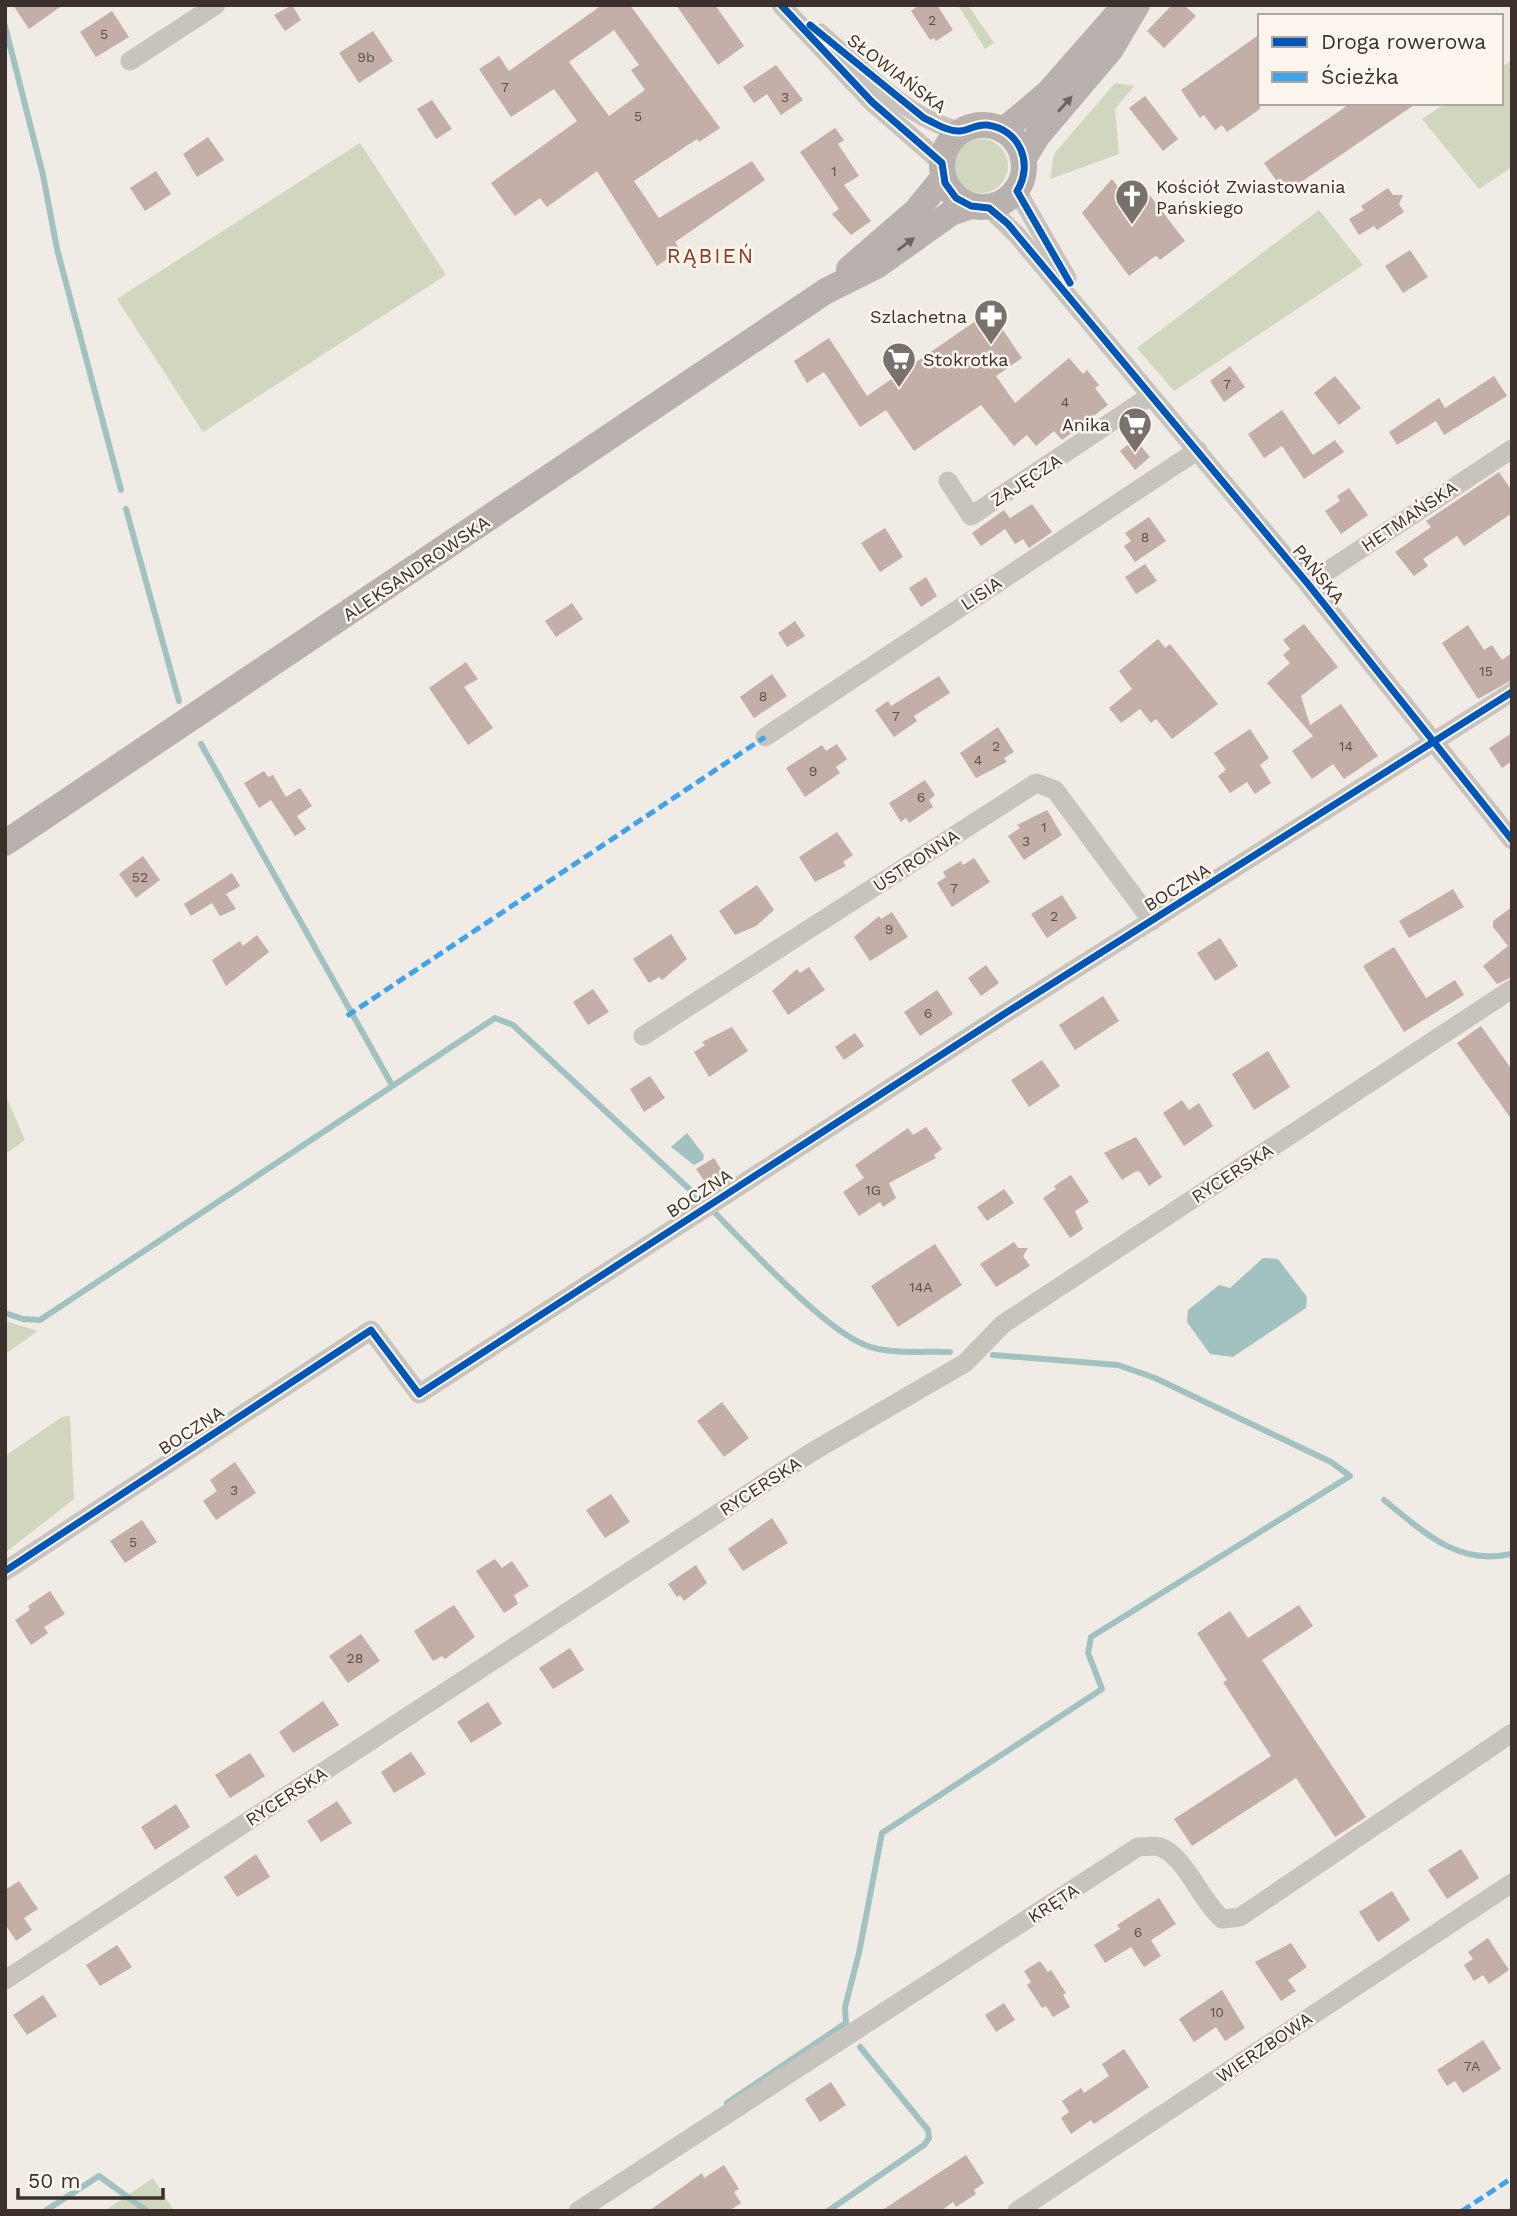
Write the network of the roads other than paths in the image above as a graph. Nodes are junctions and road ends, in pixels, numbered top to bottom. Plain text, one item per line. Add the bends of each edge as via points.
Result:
1 (216, 5) edge
2 (783, 5) edge
3 (1126, 5) edge
4 (1137, 5) edge
5 (131, 61) dead end
6 (1004, 130) junction
7 (961, 131) junction
8 (1024, 158) junction
9 (942, 171) junction
10 (1017, 191) junction
11 (980, 207) junction
12 (826, 291) junction
13 (1098, 330) junction
14 (1150, 396) junction
15 (1512, 449) edge
16 (1198, 450) junction
17 (948, 481) dead end
18 (1308, 584) junction
19 (1512, 692) edge
20 (765, 737) dead end
21 (1435, 744) junction
22 (1512, 840) edge
23 (5, 843) edge
24 (1152, 921) junction
25 (1512, 989) edge
26 (643, 1036) dead end
27 (5, 1571) edge
28 (1512, 1732) edge
29 (1512, 1883) edge
30 (5, 1980) edge
31 (578, 2211) edge
32 (1017, 2211) edge

1 - 5 street
2 - 7 street, SŁOWIAŃSKA via 924,118
2 - 9 street, SŁOWIAŃSKA
3 - 6 main road via 1041,100
8 -> 4 main road via 1111,49
6 - 7 main road via 979,125
6 - 8 main road via 1017,142
7 - 9 main road via 949,142
8 - 10 main road
9 - 11 main road via 956,198
9 - 12 main road, ALEKSANDROWSKA via 916,211
10 - 11 main road via 1004,202
10 - 13 street, PAŃSKA
12 -> 11 main road, ALEKSANDROWSKA via 878,265 951,213
11 - 13 street, PAŃSKA via 1008,224
12 - 23 main road, ALEKSANDROWSKA
13 - 14 street, PAŃSKA
14 - 16 street, PAŃSKA
14 - 17 street, ZAJĘCZA via 971,516
15 - 18 street, HETMAŃSKA
16 - 18 street, PAŃSKA
16 - 20 street, LISIA
18 - 21 street, PAŃSKA
19 - 21 street, BOCZNA
21 - 22 street, PAŃSKA
21 - 24 street, BOCZNA
24 - 26 street, USTRONNA via 1055,790 1036,783
24 - 27 street, BOCZNA via 419,1394 371,1330
25 - 30 street, RYCERSKA via 1003,1324 965,1363 812,1452
28 - 31 street, KRĘTA via 1240,1917 1222,1919 1208,1907 1177,1859 1159,1847 1138,1847
29 - 32 street, WIERZBOWA

